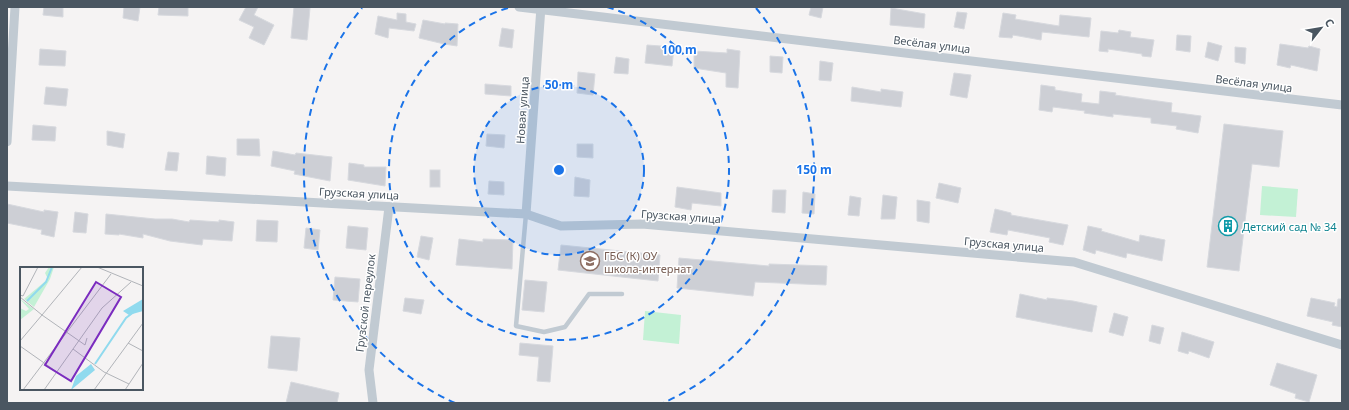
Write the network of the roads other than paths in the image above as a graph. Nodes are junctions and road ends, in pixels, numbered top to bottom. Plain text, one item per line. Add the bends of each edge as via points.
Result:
1 (15, 7) edge
2 (519, 7) edge
3 (541, 8) edge
4 (1342, 105) edge
5 (7, 142) edge
6 (7, 186) edge
7 (389, 207) junction
8 (526, 214) junction
9 (622, 294) dead end
10 (1342, 344) edge
11 (373, 403) edge

1 - 5 street
2 - 3 street, Весёлая улица
3 - 4 street, Весёлая улица
3 - 8 street, Новая улица
6 - 7 street, Грузская улица
7 - 8 street, Грузская улица
7 - 11 street, Грузской переулок via 369,370
8 - 9 lane via 516,326 544,332 564,327 589,294
8 - 10 street, Грузская улица via 561,226 642,224 1074,262

